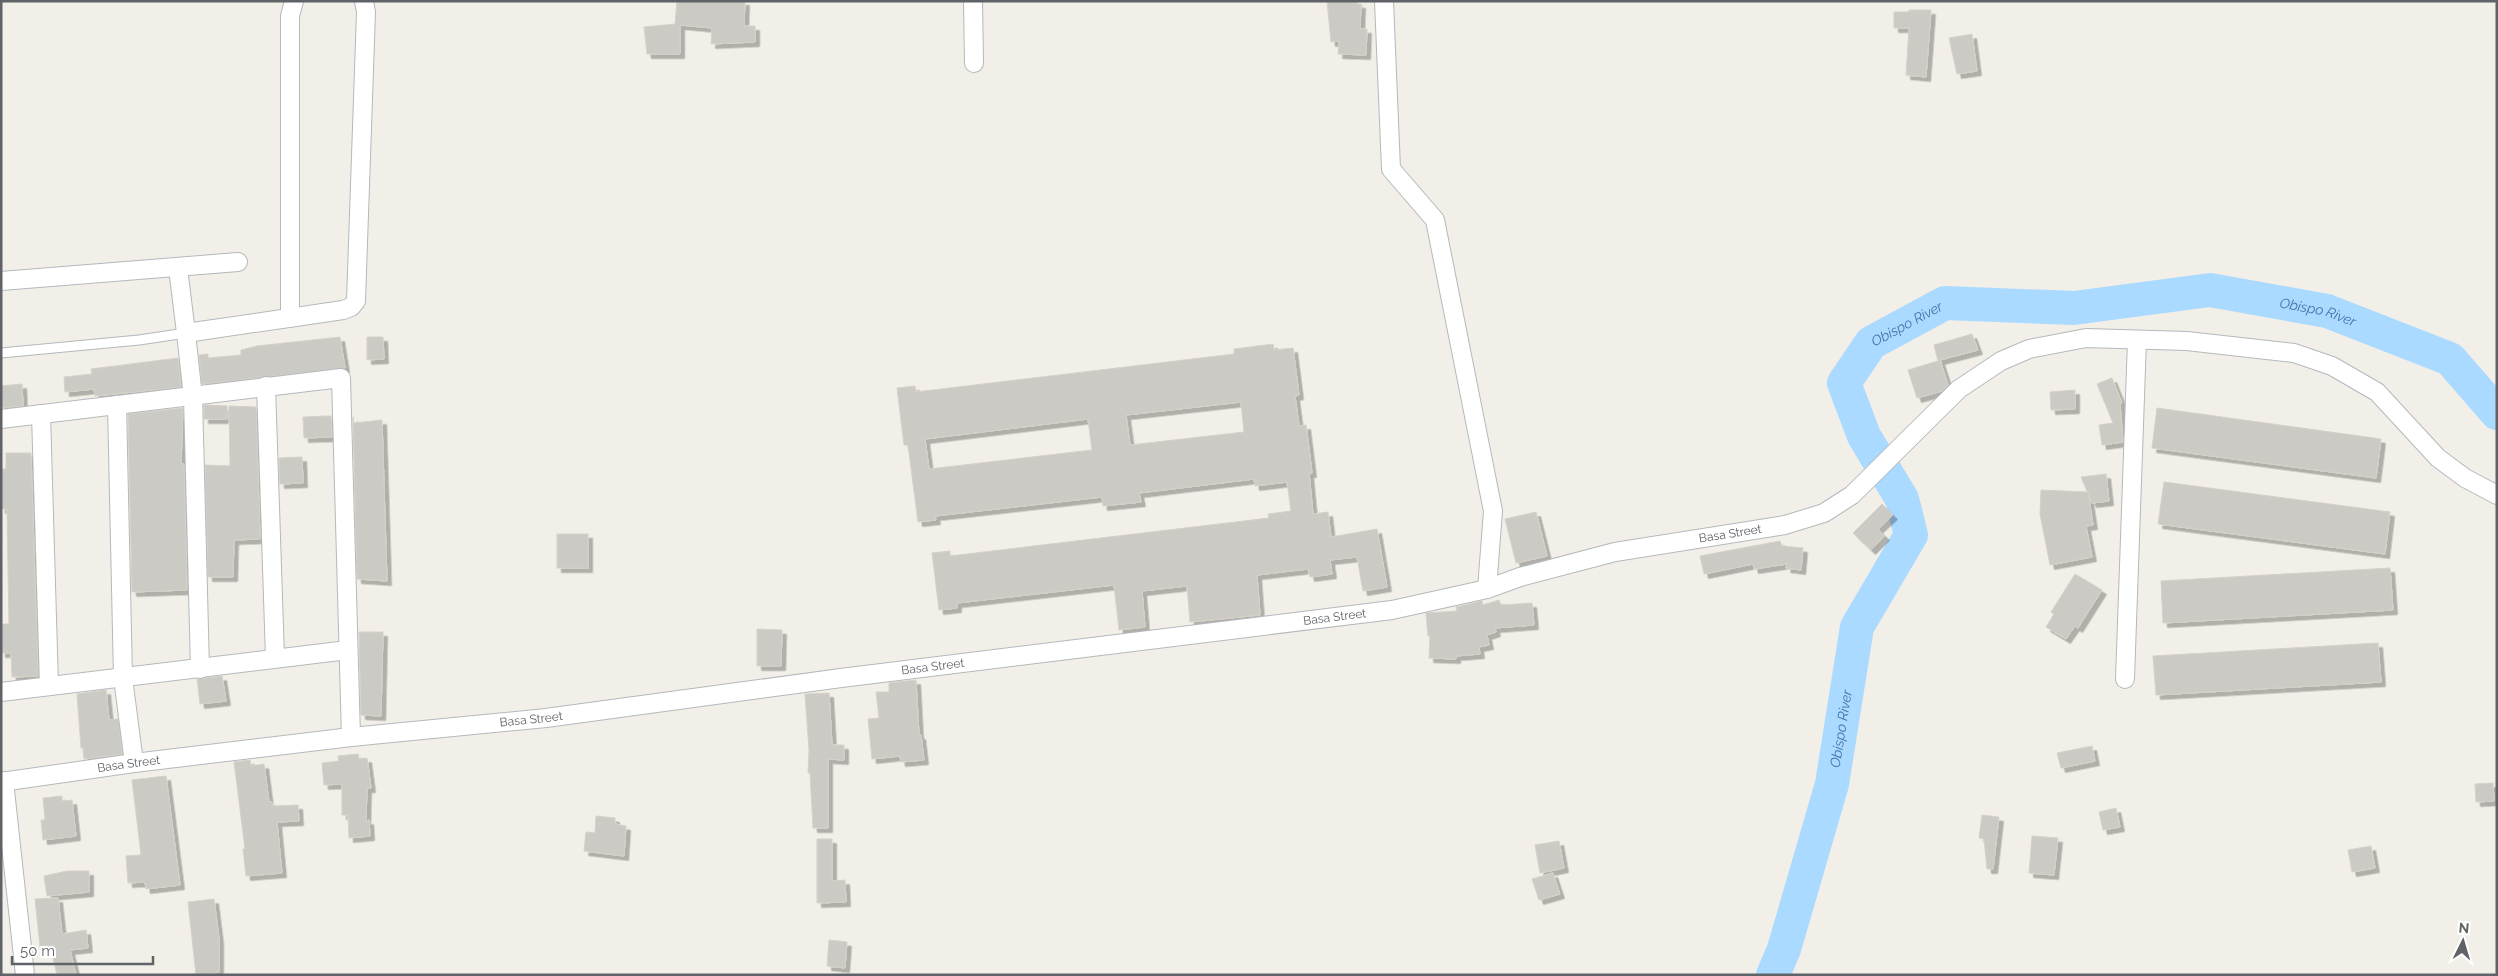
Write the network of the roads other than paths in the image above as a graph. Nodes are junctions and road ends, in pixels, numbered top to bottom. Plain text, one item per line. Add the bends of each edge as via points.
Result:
1 (294, 1) edge
2 (364, 1) edge
3 (973, 1) edge
4 (1384, 1) edge
5 (974, 63) dead end
6 (238, 262) dead end
7 (178, 268) junction
8 (1, 281) edge
9 (290, 318) junction
10 (186, 334) junction
11 (2137, 340) junction
12 (1, 353) edge
13 (266, 386) junction
14 (193, 397) junction
15 (117, 405) junction
16 (41, 414) junction
17 (1, 419) edge
18 (2497, 495) edge
19 (1487, 589) junction
20 (348, 650) junction
21 (275, 658) junction
22 (200, 669) junction
23 (123, 678) junction
24 (2125, 680) dead end
25 (49, 686) junction
26 (1, 692) edge
27 (351, 737) junction
28 (134, 763) junction
29 (2, 782) edge
30 (25, 975) edge

1 - 9 street via 290,16
2 - 9 street via 366,22 356,300 343,310
3 - 5 street
4 - 19 street via 1391,169 1435,220 1493,511
6 - 7 street
7 - 8 street
7 - 10 street
9 - 10 street
10 - 12 lane
10 - 14 street
11 - 18 street, Basa Street via 2186,341 2294,353 2332,366 2377,392 2438,458 2465,478
11 - 19 street, Basa Street via 2086,338 2029,349 2000,361 1959,389 1852,495 1824,513 1785,525 1615,552
11 - 24 street
13 - 14 street
13 - 20 street via 342,378
13 - 21 street
14 - 15 street
14 - 22 street
15 - 16 street
15 - 23 street
16 - 17 street
16 - 25 street
19 - 27 street, Basa Street via 1392,610 546,718
20 - 21 street
20 - 27 street
21 - 22 street
22 - 23 street
23 - 25 street
23 - 28 street
25 - 26 street
27 - 28 street, Basa Street
28 - 29 street, Basa Street
29 - 30 street

